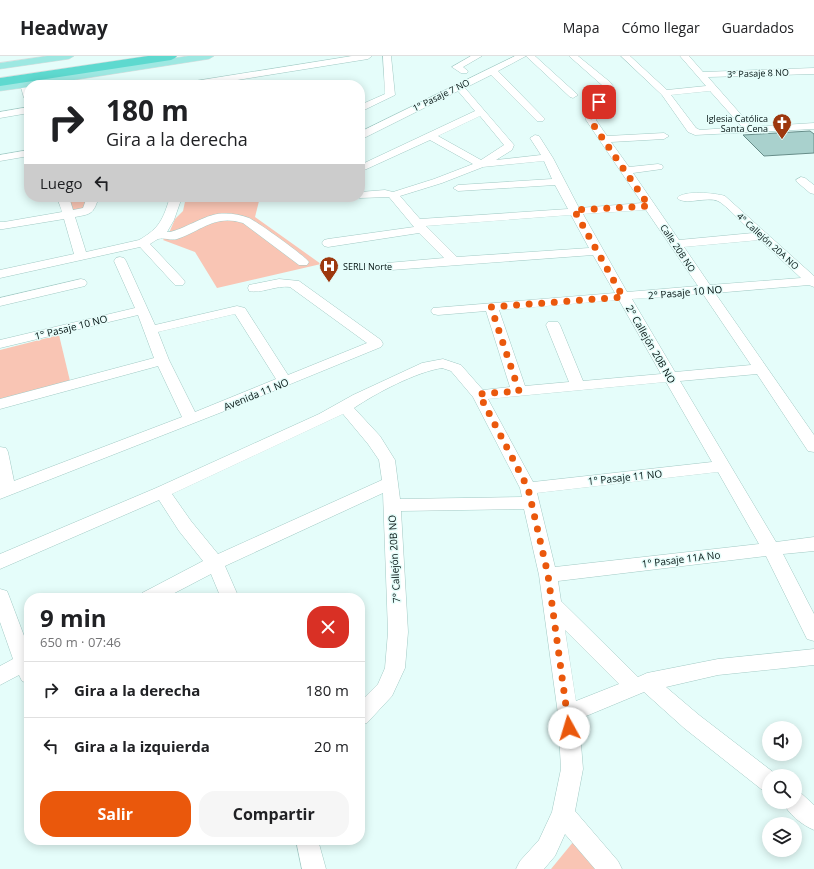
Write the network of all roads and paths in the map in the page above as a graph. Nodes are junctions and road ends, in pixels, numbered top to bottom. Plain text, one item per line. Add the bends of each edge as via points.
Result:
1 (66, 56) edge
2 (112, 56) edge
3 (170, 56) edge
4 (209, 56) edge
5 (316, 56) edge
6 (368, 56) edge
7 (387, 56) edge
8 (478, 56) edge
9 (522, 56) edge
10 (530, 56) edge
11 (573, 56) edge
12 (625, 56) edge
13 (684, 56) edge
14 (336, 59) edge
15 (323, 64) junction
16 (0, 66) edge
17 (38, 67) junction
18 (464, 71) dead end
19 (492, 71) junction
20 (814, 71) edge
21 (0, 73) edge
22 (701, 75) junction
23 (242, 76) junction
24 (51, 80) edge
25 (218, 80) edge
26 (249, 80) edge
27 (0, 82) edge
28 (24, 84) edge
29 (459, 86) junction
30 (0, 88) edge
31 (713, 88) junction
32 (665, 93) junction
33 (573, 95) dead end
34 (365, 107) edge
35 (24, 111) edge
36 (481, 112) junction
37 (0, 115) edge
38 (540, 119) dead end
39 (813, 127) edge
40 (749, 129) junction
41 (365, 133) edge
42 (431, 136) junction
43 (664, 136) dead end
44 (535, 138) dead end
45 (604, 139) junction
46 (24, 154) edge
47 (0, 158) edge
48 (548, 158) junction
49 (481, 164) junction
50 (365, 167) edge
51 (658, 167) dead end
52 (625, 171) junction
53 (801, 180) dead end
54 (559, 182) junction
55 (458, 188) dead end
56 (814, 191) edge
57 (365, 194) edge
58 (393, 195) junction
59 (683, 198) dead end
60 (64, 202) edge
61 (91, 202) edge
62 (175, 202) edge
63 (649, 206) junction
64 (574, 210) junction
65 (68, 214) junction
66 (0, 225) edge
67 (420, 226) junction
68 (158, 235) junction
69 (763, 236) junction
70 (143, 243) junction
71 (328, 243) dead end
72 (675, 244) junction
73 (597, 251) junction
74 (81, 256) junction
75 (120, 261) dead end
76 (454, 261) junction
77 (303, 262) dead end
78 (391, 266) dead end
79 (0, 274) edge
80 (179, 282) dead end
81 (813, 282) edge
82 (81, 283) dead end
83 (254, 288) dead end
84 (707, 290) junction
85 (623, 297) junction
86 (0, 302) edge
87 (491, 307) junction
88 (143, 310) junction
89 (438, 311) dead end
90 (553, 325) dead end
91 (150, 330) junction
92 (0, 344) edge
93 (162, 360) junction
94 (761, 369) junction
95 (670, 377) junction
96 (285, 382) junction
97 (578, 386) junction
98 (519, 391) junction
99 (479, 394) junction
100 (0, 404) edge
101 (345, 407) junction
102 (191, 419) junction
103 (814, 447) edge
104 (0, 452) edge
105 (723, 466) junction
106 (391, 483) junction
107 (4, 491) edge
108 (162, 492) junction
109 (530, 495) junction
110 (391, 505) junction
111 (814, 544) edge
112 (771, 549) junction
113 (0, 562) edge
114 (215, 563) junction
115 (548, 575) junction
116 (158, 593) edge
117 (228, 593) edge
118 (0, 596) edge
119 (552, 604) junction
120 (814, 633) edge
121 (24, 656) edge
122 (814, 657) edge
123 (24, 667) edge
124 (0, 676) edge
125 (640, 684) junction
126 (365, 711) edge
127 (568, 714) junction
128 (762, 777) edge
129 (563, 814) junction
130 (308, 845) edge
131 (314, 869) edge
132 (528, 869) edge
133 (610, 869) edge

1 - 16 main road
1 - 17 highway
2 - 17 highway
3 - 27 highway
4 - 24 main road
5 - 15 street
6 - 14 street
7 - 34 street via 390,95
8 - 18 street via 456,67
9 - 19 street, 1° Pasaje 7 NO
10 - 33 street
11 - 45 street, Calle 20B NO via 608,86 590,118
12 - 32 street
13 - 22 street
14 - 15 street
15 - 23 street
17 - 21 highway
19 - 29 street, 1° Pasaje 7 NO
19 - 38 street
20 - 22 street, 3° Pasaje 8 NO
22 - 31 street
23 - 25 street
23 - 26 street
28 - 30 main road
29 - 36 street
29 - 41 street, 1° Pasaje 7 NO
31 - 32 street
31 - 40 street
32 - 40 street via 695,132
35 - 37 street
36 - 42 street
36 - 49 street via 509,145
39 - 40 street
42 - 49 street
42 - 50 street
43 - 45 street
44 - 48 street, 2° Callejón 20B NO
45 - 52 street, Calle 20B NO
46 - 47 street
48 - 49 street
48 - 54 street, 2° Callejón 20B NO
49 - 58 street
51 - 52 street
52 - 63 street, Calle 20B NO
53 - 56 street
54 - 55 street
54 - 64 street, 2° Callejón 20B NO
57 - 58 street
58 - 67 street
59 - 69 street, 4° Callejón 20A NO via 721,198
60 - 65 street
61 - 65 street via 89,209
62 - 68 street via 168,224
63 - 64 street
63 - 72 street, Calle 20B NO
64 - 67 street
64 - 73 street, 2° Callejón 20B NO
65 - 66 street
65 - 74 street
67 - 71 street
67 - 76 street
68 - 70 street
68 - 77 street via 174,236 215,218 238,218 247,221
69 - 72 street
69 - 81 street, 4° Callejón 20A NO
70 - 74 street
70 - 80 street
72 - 84 street, Calle 20B NO
73 - 76 street
73 - 85 street, 2° Callejón 20B NO
74 - 79 street
75 - 88 street
76 - 78 street
81 - 84 street, 2° Pasaje 10 NO
82 - 86 street
83 - 96 street, Avenida 11 NO via 281,282 294,284 376,343 375,346
84 - 85 street, 2° Pasaje 10 NO
84 - 94 street, Calle 20B NO
85 - 87 street, 2° Pasaje 10 NO
85 - 95 street, 2° Callejón 20B NO
87 - 89 street, 2° Pasaje 10 NO
87 - 98 street
88 - 91 street
88 - 92 street, 1° Pasaje 10 NO
90 - 97 street
91 - 93 street
91 - 96 street via 240,311
93 - 100 street
93 - 102 street
94 - 95 street
94 - 103 street, Calle 20B NO
95 - 97 street
95 - 105 street, 2° Callejón 20B NO
96 - 102 street, Avenida 11 NO
97 - 98 street
98 - 99 street
99 - 101 street via 456,368 443,362 397,379
99 - 109 street
101 - 106 street via 374,440 386,460
101 - 108 street
102 - 107 street, Avenida 11 NO
104 - 107 street
105 - 109 street, 1° Pasaje 11 NO
105 - 112 street, 2° Callejón 20B NO
106 - 110 street
106 - 114 street
108 - 113 street
108 - 114 street
109 - 110 street, 7° Callejón 20B NO
109 - 115 street
110 - 126 street, 7° Callejón 20B NO via 398,632 395,668 385,690
111 - 112 street, 1° Pasaje 11A No
112 - 115 street, 1° Pasaje 11A No
112 - 120 street, 2° Callejón 20B NO
114 - 116 street
114 - 117 street
115 - 119 street
118 - 121 street
119 - 125 street
119 - 127 street
122 - 125 street via 718,667
123 - 124 street
125 - 127 street
125 - 128 street via 669,703
127 - 129 street via 572,769
129 - 132 street via 547,848
129 - 133 street
130 - 131 street

